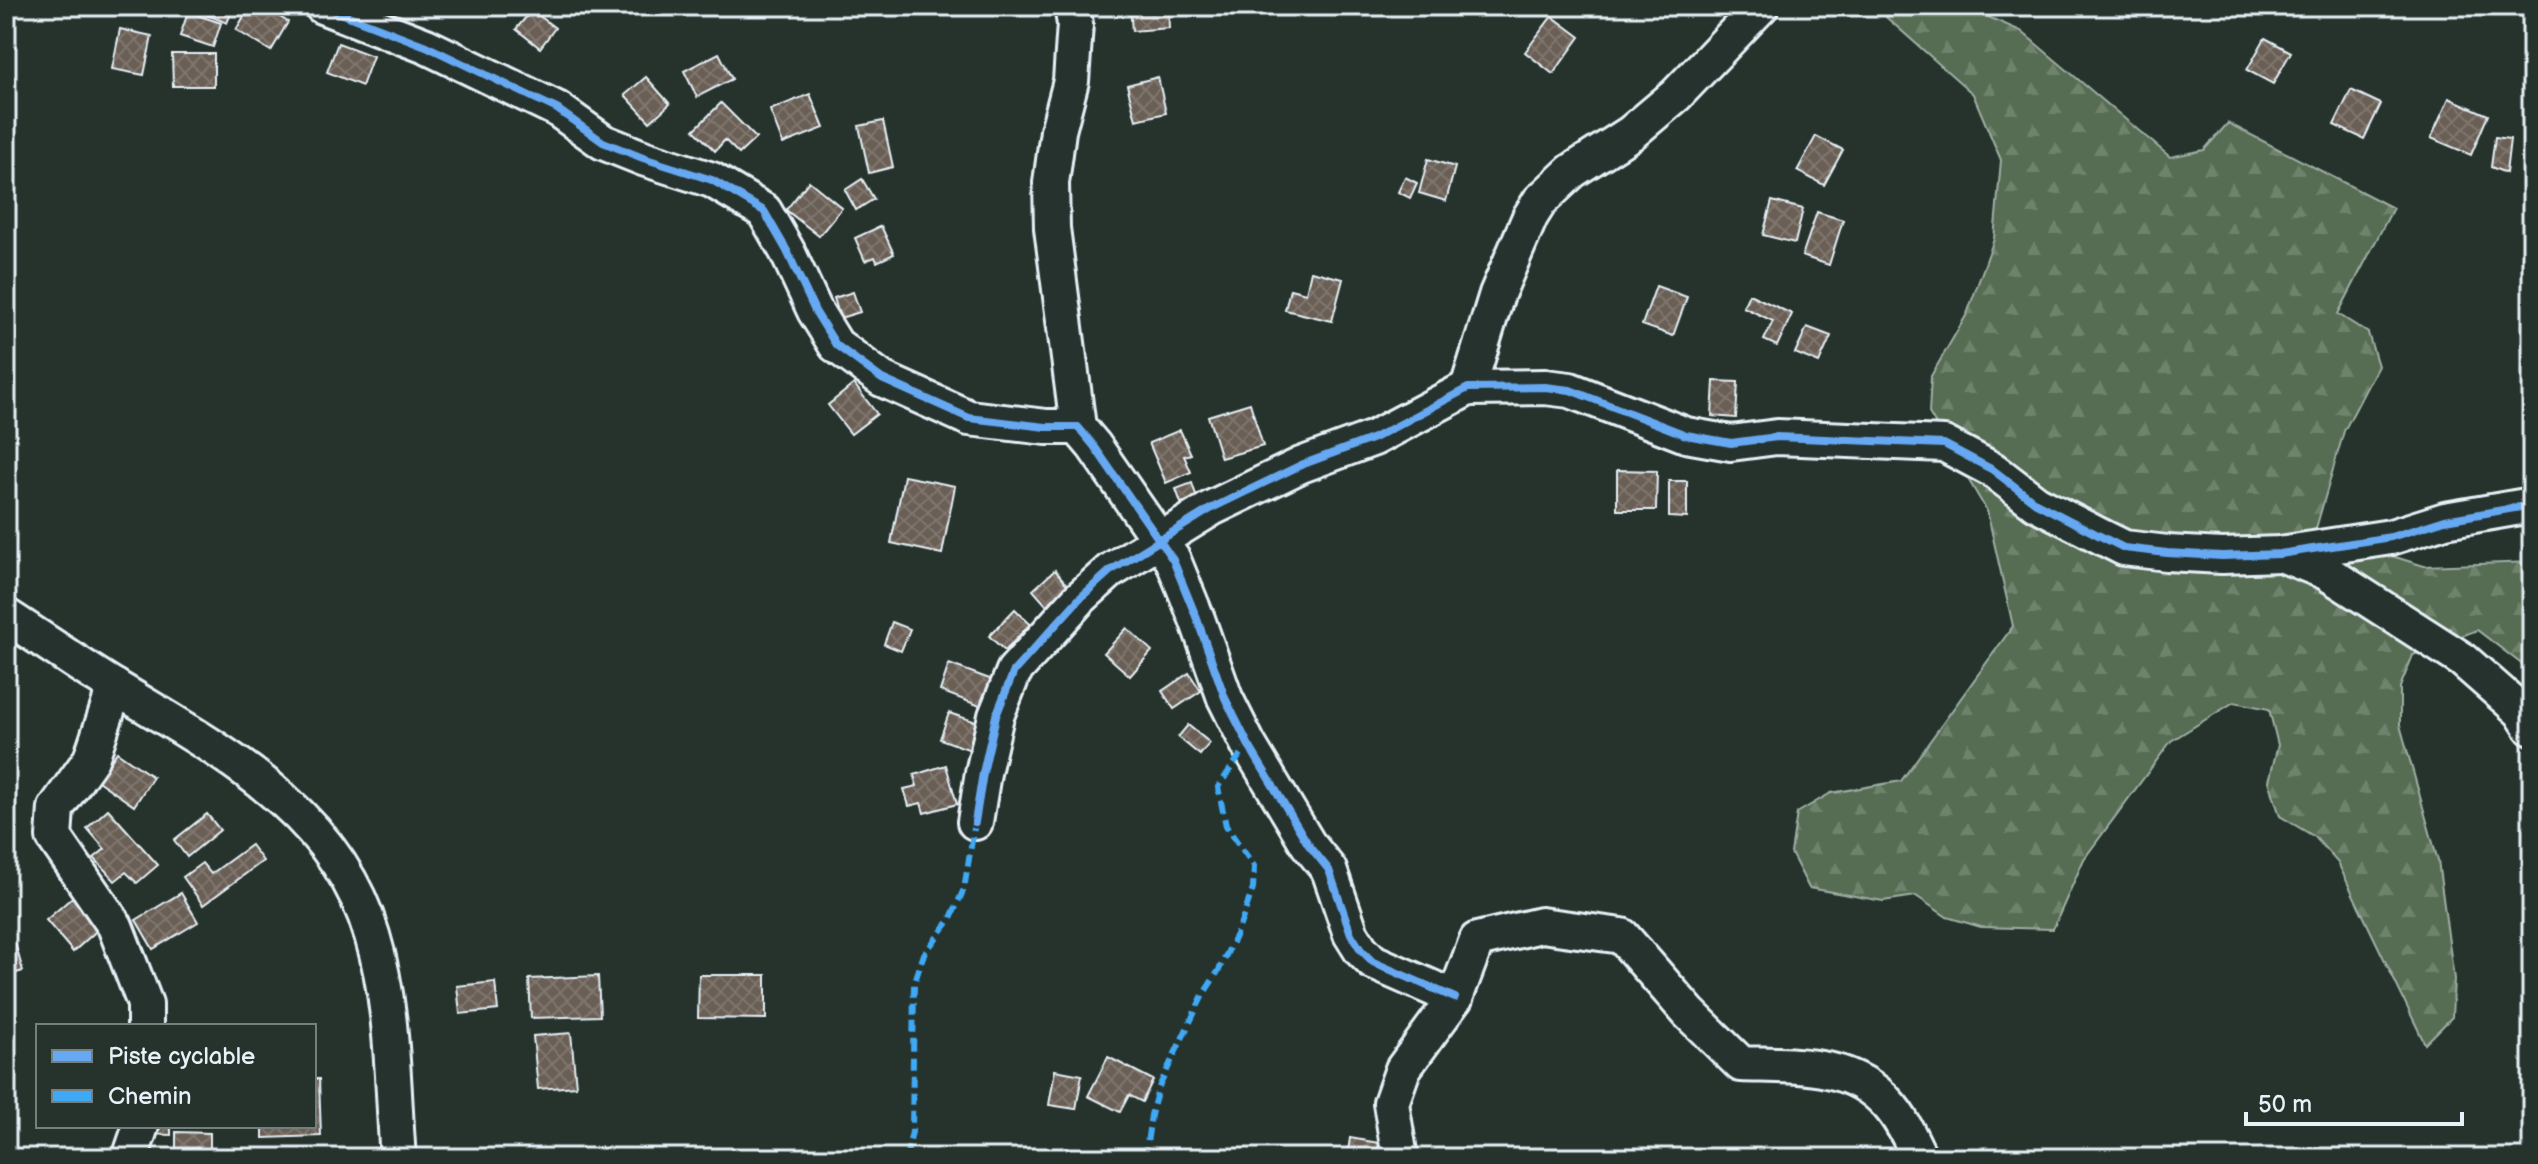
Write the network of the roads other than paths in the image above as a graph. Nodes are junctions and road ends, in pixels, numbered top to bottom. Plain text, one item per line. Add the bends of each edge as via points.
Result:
1 (322, 6) edge
2 (1072, 6) edge
3 (1761, 6) edge
4 (1468, 388) junction
5 (1078, 427) junction
6 (2532, 505) edge
7 (1160, 539) junction
8 (2280, 554) junction
9 (6, 616) edge
10 (115, 687) junction
11 (2532, 728) edge
12 (975, 822) dead end
13 (1455, 998) junction
14 (145, 1024) edge
15 (140, 1128) edge
16 (130, 1158) edge
17 (398, 1158) edge
18 (1400, 1158) edge
19 (1920, 1158) edge

1 - 5 street via 426,46 557,109 603,142 712,180 764,211 836,345 882,379 969,418
2 - 5 street via 1071,81 1051,183
3 - 4 street via 1676,95 1540,201 1497,294
4 - 7 street via 1374,438 1259,484
4 - 8 street via 1570,390 1686,435 1731,443 1777,437 1944,444 1993,470 2036,503 2124,548 2222,556
5 - 7 street
6 - 8 street via 2445,520 2391,537
7 - 12 street via 1110,571 1079,599 1014,671 996,716
7 - 13 street via 1173,560 1225,698 1308,844 1329,870 1361,950 1373,962
8 - 11 street via 2326,572 2463,660 2521,711
9 - 10 street
10 - 14 street via 91,759 56,808 54,837 115,926 145,1004
10 - 17 street via 222,752 279,795 315,829 348,878 372,933 389,1011
13 - 18 street via 1403,1069 1391,1103
13 - 19 street via 1477,940 1541,925 1622,936 1741,1064 1819,1067 1862,1080 1889,1104
15 - 16 street

